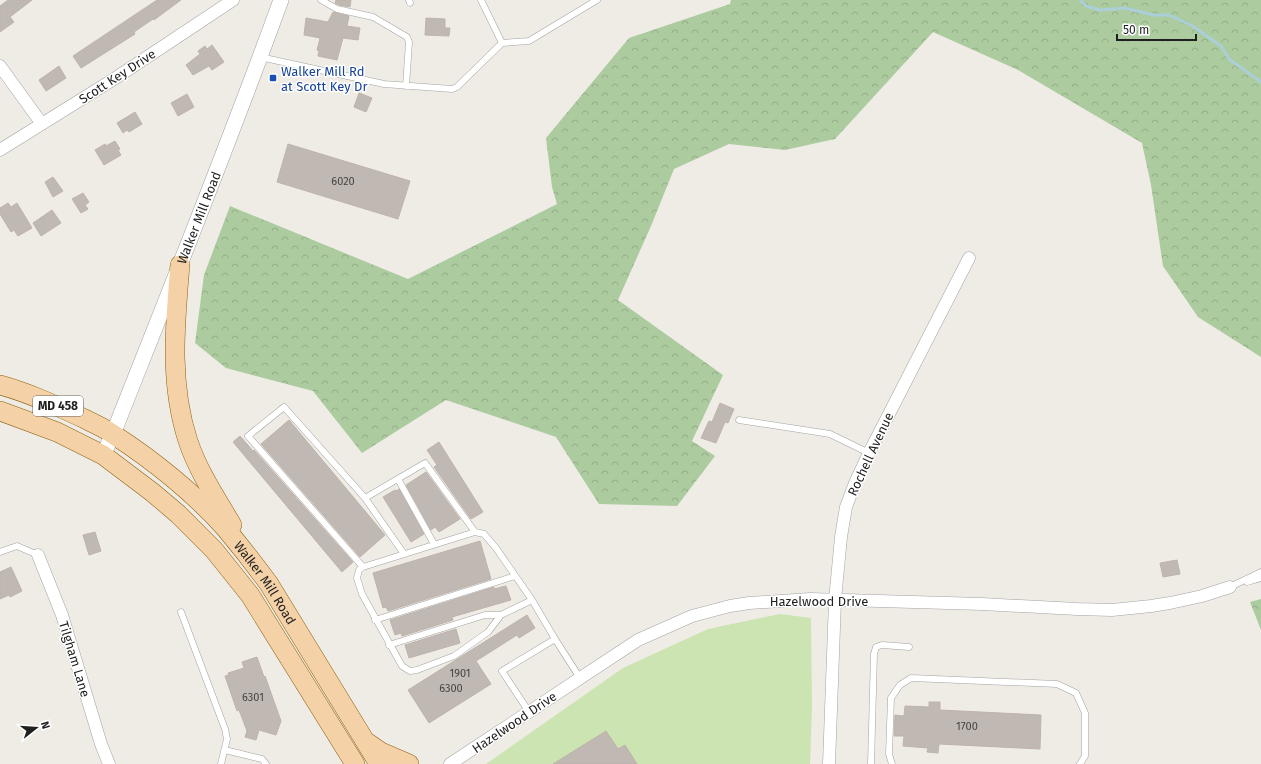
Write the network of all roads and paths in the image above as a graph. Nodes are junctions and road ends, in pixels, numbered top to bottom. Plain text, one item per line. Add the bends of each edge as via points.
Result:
1 (233, 0) edge
2 (281, 0) edge
3 (321, 0) edge
4 (481, 0) edge
5 (597, 0) edge
6 (502, 43) junction
7 (260, 57) junction
8 (0, 66) edge
9 (406, 86) junction
10 (42, 124) junction
11 (0, 150) edge
12 (969, 258) dead end
13 (180, 265) junction
14 (0, 385) edge
15 (0, 410) edge
16 (739, 420) dead end
17 (114, 434) junction
18 (869, 453) junction
19 (103, 455) junction
20 (398, 479) junction
21 (365, 498) junction
22 (474, 532) junction
23 (434, 544) junction
24 (0, 552) edge
25 (404, 554) junction
26 (38, 555) joint
27 (363, 567) junction
28 (1261, 572) edge
29 (515, 576) junction
30 (1261, 578) edge
31 (268, 584) junction
32 (1230, 587) junction
33 (532, 600) junction
34 (835, 600) junction
35 (182, 612) dead end
36 (502, 615) junction
37 (376, 620) junction
38 (555, 639) junction
39 (389, 645) junction
40 (909, 646) dead end
41 (580, 678) junction
42 (529, 712) junction
43 (364, 740) junction
44 (225, 750) junction
45 (109, 764) edge
46 (221, 764) edge
47 (266, 764) edge
48 (355, 764) edge
49 (379, 764) edge
50 (409, 764) edge
51 (450, 764) edge
52 (829, 764) edge
53 (871, 764) edge
54 (892, 764) edge
55 (1080, 764) edge

1 - 10 street, Scott Key Drive
2 - 7 street, Walker Mill Road
3 - 9 lane via 337,9 373,17 407,37 409,42
4 - 6 lane
5 - 6 lane via 528,41
6 - 9 lane via 457,87 452,89
7 - 9 lane via 384,84
7 - 13 street, Walker Mill Road
8 - 10 street
10 - 11 street, Scott Key Drive
12 - 18 street, Rochell Avenue
13 - 17 street, Walker Mill Road
13 - 31 main road via 174,334 175,374 188,442 210,488
14 - 17 main road, MD 458 via 62,408
15 - 19 main road, MD 458 via 57,432
16 - 18 lane via 830,434
17 - 19 street, Walker Mill Road
17 - 31 main road, Walker Mill Road via 194,496 225,528
18 - 34 street, Rochell Avenue via 846,507
19 - 48 main road, Walker Mill Road via 158,496 214,550 250,595
20 - 21 lane
20 - 22 lane via 425,463
20 - 23 lane
21 - 25 lane
21 - 27 lane via 284,407 248,436
22 - 23 lane
22 - 29 lane via 484,534
23 - 25 lane
24 - 26 lane via 17,546
25 - 27 lane
26 - 45 street, Tilgham Lane via 62,615
27 - 37 lane via 359,570 359,584
28 - 32 lane
29 - 33 lane
29 - 37 lane
30 - 32 lane
31 - 43 main road, Walker Mill Road
32 - 34 street, Hazelwood Drive via 1170,603 1112,610
33 - 36 lane
33 - 38 lane
34 - 41 street, Hazelwood Drive via 749,603 692,616 638,640
34 - 52 street, Rochell Avenue
35 - 44 lane via 226,729
36 - 39 lane via 485,615
36 - 39 lane via 488,632 454,656 417,670 410,671 402,666
37 - 39 lane
38 - 41 lane
38 - 42 lane via 502,671
40 - 53 lane via 876,647
41 - 42 street, Hazelwood Drive
42 - 51 street, Hazelwood Drive
43 - 49 main road, Walker Mill Road
43 - 50 main road via 381,752
44 - 46 lane
44 - 47 lane via 262,759
54 - 55 lane via 889,754 891,698 900,685 912,678 1057,684 1076,693 1085,713 1085,756

